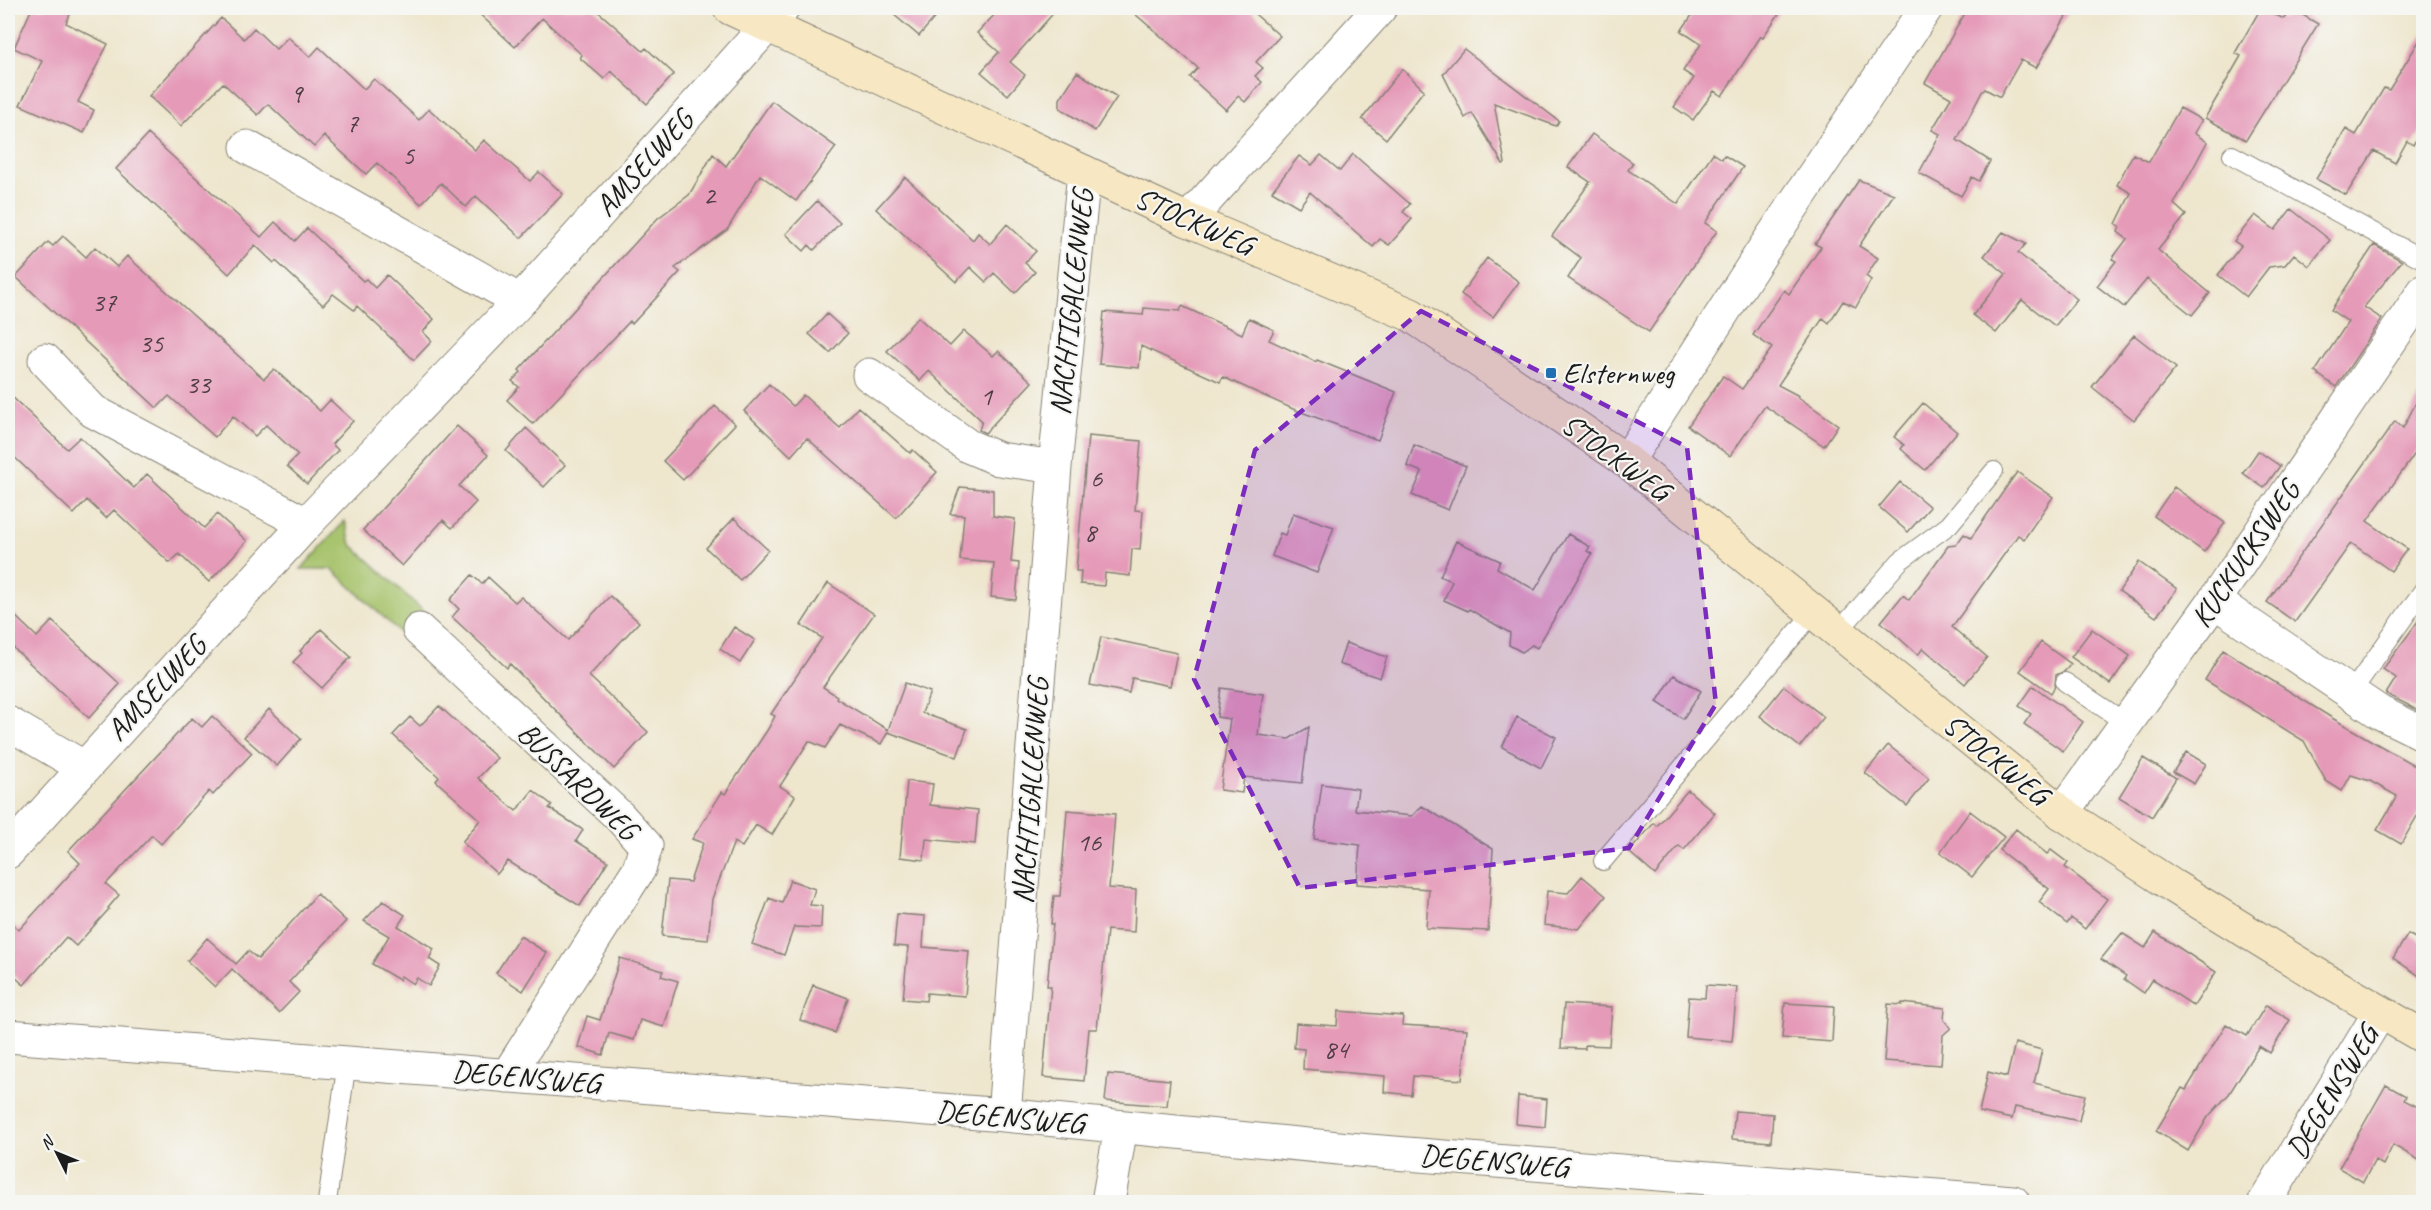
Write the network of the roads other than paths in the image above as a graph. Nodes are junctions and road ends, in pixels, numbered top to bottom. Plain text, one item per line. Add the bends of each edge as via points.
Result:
1 (730, 8) edge
2 (1380, 8) edge
3 (1926, 8) edge
4 (775, 16) edge
5 (247, 147) dead end
6 (2232, 156) dead end
7 (1084, 172) junction
8 (1188, 220) junction
9 (2424, 260) edge
10 (2424, 291) edge
11 (520, 301) junction
12 (45, 360) dead end
13 (868, 375) dead end
14 (1627, 461) junction
15 (1055, 467) junction
16 (1994, 471) dead end
17 (306, 524) junction
18 (2424, 589) edge
19 (2214, 601) junction
20 (1826, 622) junction
21 (419, 630) dead end
22 (2065, 681) dead end
23 (2351, 693) junction
24 (8, 723) edge
25 (2126, 723) junction
26 (2424, 734) edge
27 (83, 767) junction
28 (2062, 813) junction
29 (8, 852) edge
30 (1603, 861) dead end
31 (2380, 1012) junction
32 (8, 1036) edge
33 (2424, 1037) edge
34 (347, 1062) junction
35 (507, 1076) junction
36 (1004, 1115) junction
37 (1121, 1127) junction
38 (327, 1203) edge
39 (1108, 1203) edge
40 (2013, 1203) edge
41 (2265, 1203) edge

1 - 4 street, STOCKWEG
2 - 8 street
3 - 14 street
4 - 7 street, STOCKWEG
4 - 11 street, AMSELWEG
5 - 11 street
6 - 9 lane
7 - 8 street, STOCKWEG
7 - 15 street, NACHTIGALLENWEG
8 - 14 street, STOCKWEG via 1411,315
10 - 19 street, KUCKUCKSWEG
11 - 17 street, AMSELWEG
12 - 17 street via 93,411
13 - 15 street via 968,446 999,459
14 - 20 street, STOCKWEG
15 - 36 street, NACHTIGALLENWEG
16 - 20 lane via 1949,525
17 - 27 street, AMSELWEG
18 - 23 lane
19 - 23 street
19 - 25 street, KUCKUCKSWEG
20 - 28 street, STOCKWEG
20 - 30 lane
21 - 35 street, BUSSARDWEG via 619,816 646,846 639,869
22 - 25 lane
23 - 26 street
24 - 27 street
25 - 28 street, KUCKUCKSWEG
27 - 29 street, AMSELWEG
28 - 31 street, STOCKWEG via 2182,892
31 - 33 street, STOCKWEG
31 - 41 street, DEGENSWEG
32 - 34 street, DEGENSWEG
34 - 35 street, DEGENSWEG
34 - 38 lane
35 - 36 street, DEGENSWEG
36 - 37 street, DEGENSWEG
37 - 39 street
37 - 40 street, DEGENSWEG

